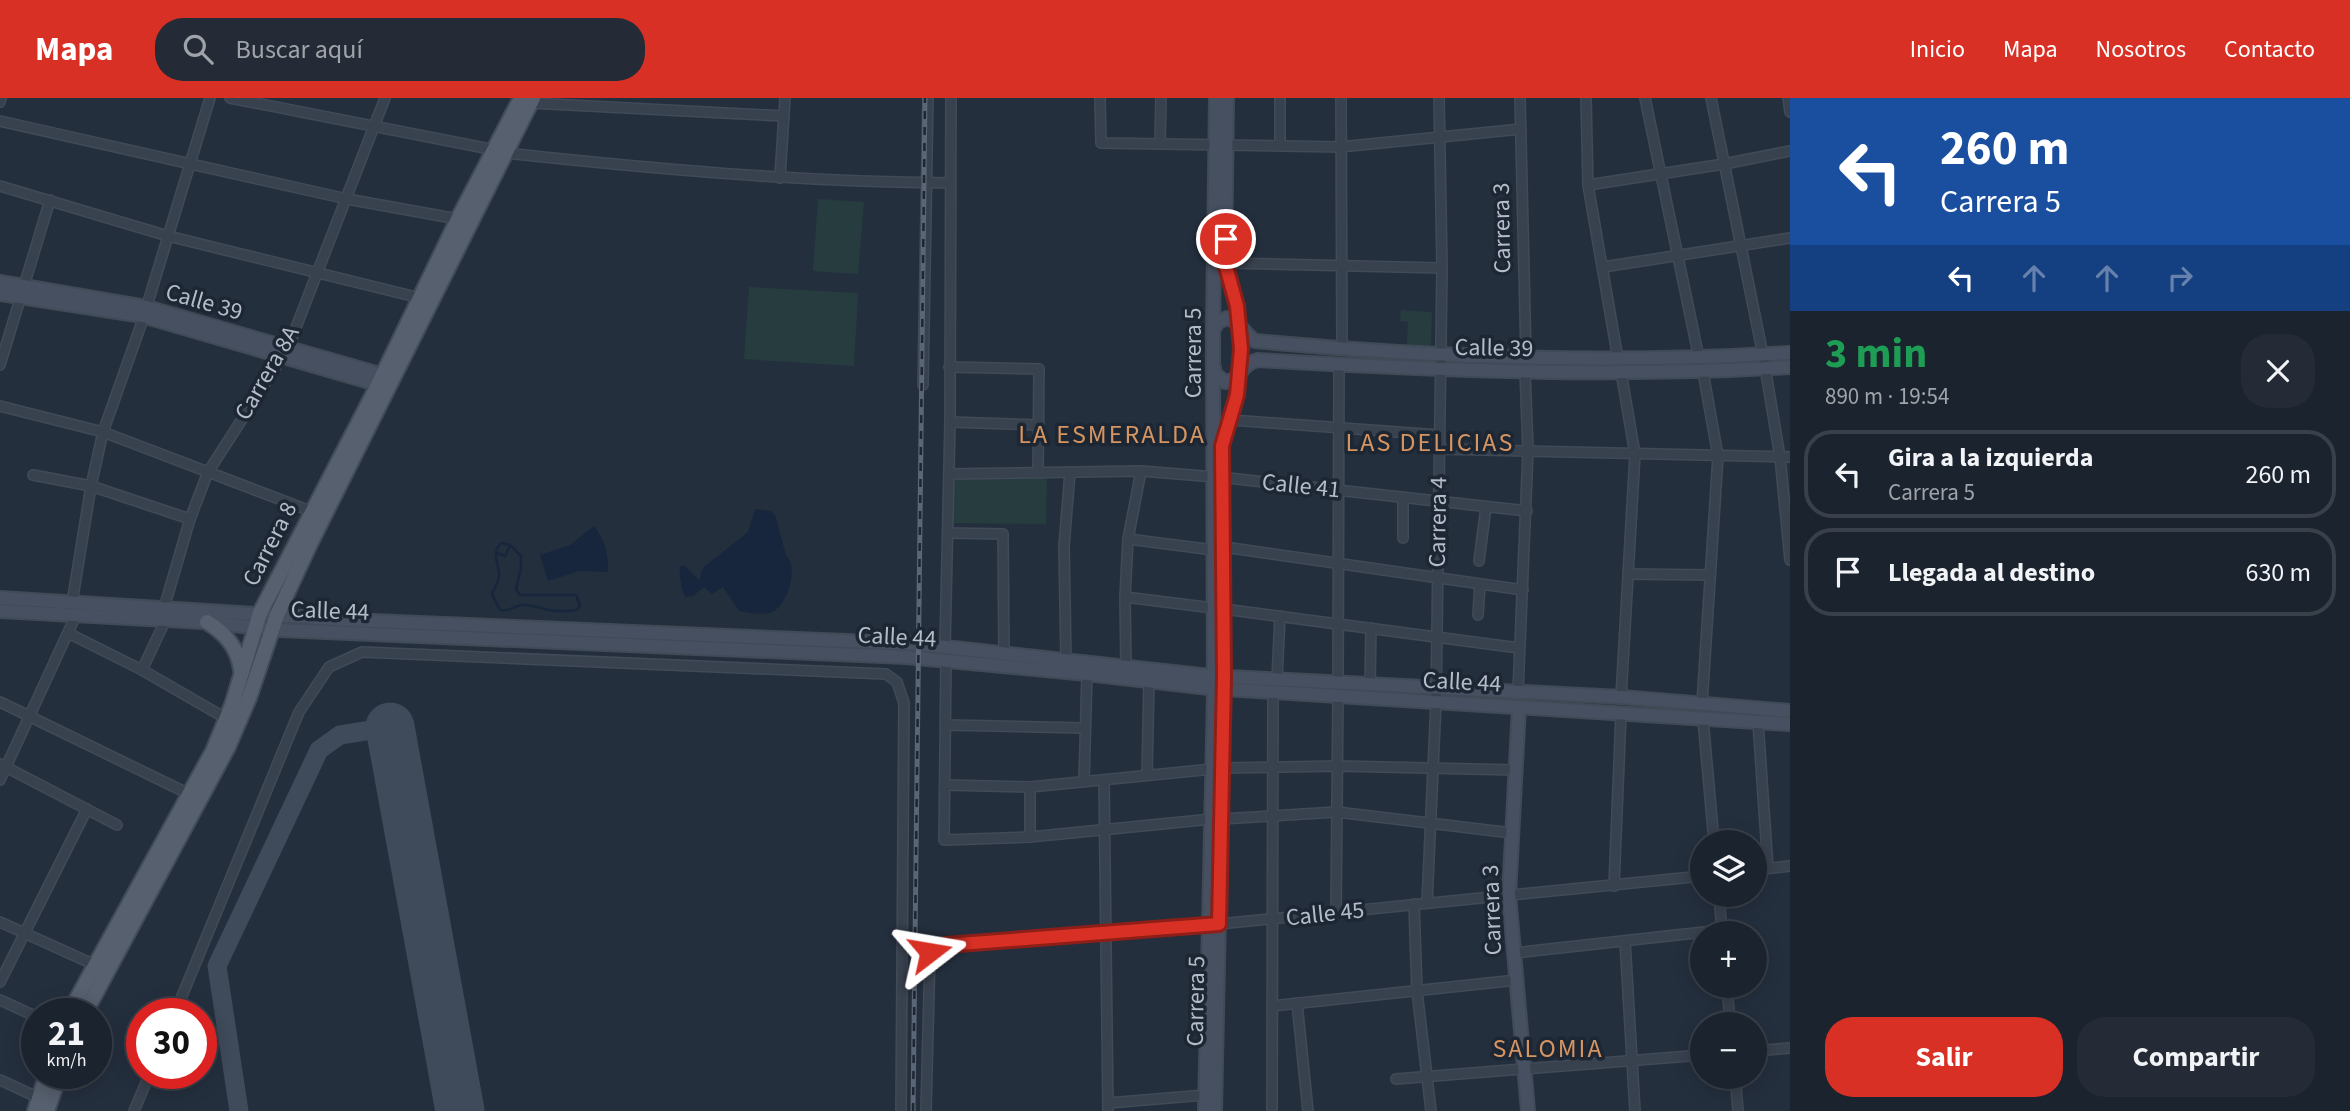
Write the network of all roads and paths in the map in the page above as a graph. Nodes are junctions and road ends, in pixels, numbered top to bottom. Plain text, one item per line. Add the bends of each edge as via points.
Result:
1 (210, 98) edge
2 (230, 98) edge
3 (385, 98) edge
4 (785, 98) edge
5 (928, 98) edge
6 (951, 98) edge
7 (1100, 98) edge
8 (1161, 98) edge
9 (1216, 98) edge
10 (1227, 98) edge
11 (1280, 98) edge
12 (1341, 98) edge
13 (1439, 98) edge
14 (1520, 98) edge
15 (1586, 98) edge
16 (1645, 98) edge
17 (1711, 98) edge
18 (1788, 98) edge
19 (528, 100) edge
20 (1790, 112) edge
21 (784, 117) junction
22 (0, 121) edge
23 (374, 125) junction
24 (1521, 129) junction
25 (1439, 136) junction
26 (1160, 144) junction
27 (1222, 145) junction
28 (1280, 146) junction
29 (1340, 146) junction
30 (1790, 150) edge
31 (500, 151) junction
32 (190, 163) junction
33 (1724, 164) junction
34 (1660, 173) junction
35 (780, 178) junction
36 (926, 183) junction
37 (950, 183) junction
38 (1588, 184) junction
39 (0, 186) edge
40 (347, 199) junction
41 (50, 200) junction
42 (458, 219) junction
43 (168, 236) junction
44 (1790, 238) edge
45 (1741, 245) junction
46 (1678, 255) junction
47 (1225, 263) junction
48 (1343, 267) junction
49 (1603, 267) junction
50 (1442, 268) junction
51 (317, 271) junction
52 (0, 282) edge
53 (22, 292) junction
54 (0, 294) edge
55 (420, 298) junction
56 (145, 312) junction
57 (1240, 324) junction
58 (1213, 330) junction
59 (1342, 349) junction
60 (285, 352) junction
61 (1790, 353) edge
62 (1440, 355) junction
63 (1699, 358) junction
64 (1764, 362) junction
65 (1525, 363) junction
66 (1339, 364) junction
67 (0, 365) edge
68 (1620, 365) junction
69 (949, 367) junction
70 (1790, 367) edge
71 (1214, 368) junction
72 (1440, 368) junction
73 (1240, 372) junction
74 (1703, 372) junction
75 (386, 381) junction
76 (923, 385) dead end
77 (0, 406) edge
78 (1231, 420) junction
79 (950, 422) junction
80 (1039, 425) junction
81 (1339, 427) junction
82 (103, 432) junction
83 (1439, 435) junction
84 (1439, 449) junction
85 (1528, 452) junction
86 (1635, 454) junction
87 (1718, 456) junction
88 (1785, 457) edge
89 (1141, 471) junction
90 (208, 472) junction
91 (1038, 472) junction
92 (1070, 472) junction
93 (949, 474) junction
94 (33, 475) dead end
95 (1218, 477) junction
96 (91, 486) junction
97 (1339, 490) junction
98 (1403, 497) junction
99 (1438, 501) junction
100 (1486, 507) junction
101 (1527, 511) junction
102 (313, 512) junction
103 (190, 519) junction
104 (948, 533) junction
105 (1403, 538) dead end
106 (1128, 539) junction
107 (1219, 549) junction
108 (1790, 560) edge
109 (1479, 561) dead end
110 (1338, 564) junction
111 (1628, 574) junction
112 (1710, 575) junction
113 (1437, 578) junction
114 (1480, 584) junction
115 (1522, 590) junction
116 (1125, 597) junction
117 (0, 598) edge
118 (1219, 608) junction
119 (74, 609) junction
120 (0, 611) edge
121 (260, 613) junction
122 (164, 615) junction
123 (277, 615) junction
124 (1478, 615) dead end
125 (1280, 616) junction
126 (207, 622) junction
127 (1338, 624) junction
128 (255, 628) junction
129 (1371, 628) junction
130 (272, 629) junction
131 (68, 633) junction
132 (1436, 637) junction
133 (1519, 648) junction
134 (1004, 653) junction
135 (946, 654) junction
136 (1066, 661) junction
137 (1126, 667) junction
138 (142, 670) junction
139 (242, 673) junction
140 (1087, 674) junction
141 (1149, 681) junction
142 (1219, 682) junction
143 (1275, 685) junction
144 (1370, 685) junction
145 (1338, 689) junction
146 (1518, 692) junction
147 (1436, 695) junction
148 (1621, 697) junction
149 (1668, 701) junction
150 (0, 702) edge
151 (1702, 704) junction
152 (1519, 707) junction
153 (1790, 710) edge
154 (1621, 714) junction
155 (30, 715) junction
156 (1667, 717) junction
157 (227, 719) junction
158 (1703, 719) junction
159 (1758, 723) junction
160 (1790, 724) edge
161 (946, 725) junction
162 (1084, 728) junction
163 (3, 766) edge
164 (1338, 766) junction
165 (1273, 767) junction
166 (1217, 768) junction
167 (1433, 768) junction
168 (1516, 770) junction
169 (1147, 775) junction
170 (0, 780) edge
171 (1104, 780) junction
172 (1084, 782) junction
173 (945, 785) junction
174 (1030, 787) junction
175 (189, 794) junction
176 (87, 809) junction
177 (1337, 812) junction
178 (1273, 816) junction
179 (1216, 819) junction
180 (1430, 824) junction
181 (117, 825) dead end
182 (1713, 830) edge
183 (1105, 831) junction
184 (1512, 833) junction
185 (1030, 836) junction
186 (1790, 866) edge
187 (1768, 868) joint
188 (1690, 877) edge
189 (1614, 886) junction
190 (1509, 895) junction
191 (1427, 903) junction
192 (1414, 904) junction
193 (1336, 912) junction
194 (1272, 919) junction
195 (0, 922) edge
196 (1214, 925) junction
197 (24, 933) junction
198 (1108, 933) junction
199 (1690, 935) edge
200 (1625, 940) junction
201 (1514, 953) junction
202 (95, 965) junction
203 (1517, 981) junction
204 (0, 982) edge
205 (1417, 991) junction
206 (77, 998) edge
207 (93, 998) edge
208 (181, 998) edge
209 (0, 1000) edge
210 (1297, 1003) junction
211 (1272, 1006) junction
212 (21, 1010) edge
213 (1790, 1048) edge
214 (1767, 1050) edge
215 (1690, 1056) edge
216 (1632, 1062) junction
217 (1525, 1069) junction
218 (1428, 1077) junction
219 (1396, 1079) dead end
220 (0, 1080) edge
221 (55, 1089) edge
222 (143, 1089) edge
223 (1736, 1089) edge
224 (1205, 1095) junction
225 (37, 1105) edge
226 (1108, 1107) edge
227 (47, 1111) edge
228 (134, 1111) edge
229 (901, 1111) edge
230 (926, 1111) edge
231 (1205, 1111) edge
232 (1215, 1111) edge
233 (1272, 1111) edge
234 (1308, 1111) edge
235 (1431, 1111) edge
236 (1528, 1111) edge
237 (1635, 1111) edge
238 (1738, 1111) edge

1 - 32 street
2 - 23 street
3 - 23 street, Carrera 8A
4 - 21 street
5 - 36 street
6 - 37 street
7 - 26 street via 1101,143
8 - 26 street
9 - 27 main road, Carrera 5
10 - 27 main road, Carrera 5
11 - 28 street
12 - 29 street
13 - 25 street, Carrera 4
14 - 24 street, Carrera 3
15 - 38 street
16 - 34 street
17 - 33 street
18 - 20 street
19 - 21 street
19 - 31 main road, Carrera 8
21 - 35 street
22 - 32 street
23 - 31 street
23 - 40 street, Carrera 8A
24 - 25 street
24 - 65 street, Carrera 3
25 - 29 street
25 - 50 street, Carrera 4
26 - 27 street
27 - 28 street
27 - 47 main road, Carrera 5
27 - 58 main road, Carrera 5
28 - 29 street
29 - 48 street
30 - 33 street
31 - 35 street
31 - 42 main road, Carrera 8
31 - 75 main road, Carrera 8
32 - 40 street
32 - 43 street
33 - 34 street
33 - 45 street
34 - 38 street
34 - 46 street
35 - 36 street
36 - 37 street
36 - 76 street
37 - 69 street
38 - 49 street
39 - 41 street
40 - 42 street
40 - 51 street, Carrera 8A
41 - 43 street
41 - 53 street
42 - 55 main road, Carrera 8
43 - 51 street
43 - 56 street
44 - 45 street
45 - 46 street
45 - 64 street
46 - 49 street
46 - 63 street
47 - 48 street
47 - 57 main road, Carrera 5
48 - 50 street
48 - 59 street
49 - 68 street
50 - 62 street, Carrera 4
51 - 55 street
51 - 60 street, Carrera 8A
52 - 53 main road, Calle 39
53 - 54 main road, Calle 39
53 - 56 main road, Calle 39
53 - 67 street
55 - 75 main road, Carrera 8
56 - 60 main road, Calle 39
56 - 82 street
57 - 58 main road via 1227,318 1218,321
57 - 59 main road, Calle 39 via 1255,341
57 - 73 main road, Carrera 5
58 - 71 main road, Carrera 5
59 - 62 main road, Calle 39
60 - 75 main road, Calle 39
60 - 90 street, Carrera 8A
61 - 64 main road, Calle 39
62 - 65 main road, Calle 39
62 - 72 street, Carrera 4
63 - 64 main road, Calle 39
63 - 68 main road, Calle 39
64 - 70 main road, Calle 39
64 - 74 main road, Calle 39
64 - 88 street
65 - 68 main road, Calle 39
65 - 72 main road, Calle 39
65 - 85 street, Carrera 3
66 - 72 main road, Calle 39
66 - 73 main road, Calle 39 via 1258,360
66 - 81 street
68 - 74 main road, Calle 39
68 - 86 street
69 - 79 street
69 - 80 street via 1040,369
71 - 73 main road, Calle 39 via 1225,382
71 - 95 main road, Carrera 5
72 - 83 street, Carrera 4
73 - 78 main road, Carrera 5
74 - 87 street
75 - 102 main road, Carrera 8
75 - 123 main road, Carrera 8
77 - 82 street
78 - 81 street
78 - 95 main road, Carrera 5
79 - 80 street
79 - 93 street
80 - 91 street
81 - 83 street
81 - 97 street
82 - 90 street
82 - 96 street
83 - 84 street, Carrera 4
84 - 85 street
84 - 99 street, Carrera 4
85 - 86 street
85 - 101 street, Carrera 3
86 - 87 street
86 - 111 street
87 - 88 street
87 - 112 street
88 - 108 street
89 - 92 street, Calle 41
89 - 95 street, Calle 41
89 - 106 street
90 - 102 street
90 - 103 street, Carrera 8A
91 - 92 street, Calle 41
91 - 93 street, Calle 41
92 - 136 street via 1064,546
93 - 104 street
94 - 96 street
95 - 97 street, Calle 41
95 - 107 main road, Carrera 5
96 - 103 street
96 - 119 street
97 - 98 street, Calle 41
97 - 110 street
98 - 99 street, Calle 41
98 - 105 street
99 - 100 street, Calle 41
99 - 113 street, Carrera 4
100 - 101 street, Calle 41
100 - 109 street
101 - 115 street, Carrera 3
102 - 121 main road, Carrera 8
103 - 122 street, Carrera 8A
104 - 134 street via 1003,534
104 - 135 street
106 - 107 street
106 - 116 street
107 - 110 street
107 - 118 main road, Carrera 5
110 - 113 street
110 - 127 street
111 - 112 street
111 - 148 street
112 - 151 street
113 - 114 street
113 - 132 street, Carrera 4
114 - 115 street
114 - 124 street
115 - 133 street, Carrera 3
116 - 118 street
116 - 137 street
117 - 119 main road, Calle 44
118 - 125 street
118 - 142 main road, Carrera 5
119 - 120 main road, Calle 44
119 - 122 main road, Calle 44
119 - 131 street
121 - 122 main road, Calle 44
121 - 123 main road, Calle 44
121 - 128 main road, Carrera 8
122 - 126 main road, Calle 44
122 - 138 street, Carrera 8A
123 - 130 main road, Carrera 8
123 - 135 main road, Calle 44 via 906,643
125 - 127 street
125 - 143 street
126 - 128 main road, Calle 44
126 - 139 main road via 232,643
127 - 129 street
127 - 145 street
128 - 130 main road, Calle 44
128 - 139 main road, Carrera 8
129 - 132 street
129 - 144 street
130 - 135 main road, Calle 44
130 - 207 main road, Carrera 8 via 228,747
131 - 138 street
131 - 155 street
132 - 133 street
132 - 147 street, Carrera 4
133 - 146 street, Carrera 3
134 - 135 main road, Calle 44
134 - 136 main road, Calle 44
135 - 140 main road, Calle 44
135 - 161 street
136 - 137 main road, Calle 44
137 - 142 main road, Calle 44
138 - 157 street
139 - 157 main road, Carrera 8
140 - 141 main road, Calle 44
140 - 162 street
141 - 142 main road, Calle 44
141 - 169 street
142 - 143 main road, Calle 44
142 - 166 main road, Carrera 5
143 - 145 main road, Calle 44
143 - 165 street
144 - 145 main road, Calle 44
144 - 147 main road, Calle 44
145 - 147 main road, Calle 44
145 - 164 street
146 - 147 main road, Calle 44
146 - 148 main road, Calle 44
147 - 152 main road, Calle 44
147 - 167 street, Carrera 4
148 - 149 main road, Calle 44
149 - 151 main road, Calle 44
149 - 156 main road
150 - 155 street
151 - 153 main road, Calle 44
152 - 154 main road, Calle 44
152 - 168 main road, Carrera 3
154 - 156 main road, Calle 44
154 - 189 street
155 - 163 street
155 - 175 street
156 - 158 main road, Calle 44
157 - 175 main road, Carrera 8
158 - 159 main road, Calle 44
158 - 182 street
159 - 160 main road, Calle 44
159 - 187 street
161 - 162 street
161 - 173 street
162 - 172 street
163 - 170 street
163 - 176 street
164 - 165 street
164 - 167 street
164 - 177 street
165 - 166 street
165 - 178 street
166 - 169 street
166 - 179 main road, Carrera 5
167 - 168 street
167 - 180 street, Carrera 4
168 - 184 main road, Carrera 3
169 - 171 street
171 - 172 street
171 - 183 street
172 - 174 street
173 - 174 street
173 - 185 street via 944,840
174 - 185 street
175 - 202 main road, Carrera 8
176 - 181 street
176 - 197 street
177 - 178 street
177 - 180 street
177 - 193 street
178 - 179 street
178 - 194 street
179 - 183 street
179 - 196 main road, Carrera 5
180 - 184 street
180 - 191 street, Carrera 4
183 - 185 street
183 - 198 street
184 - 190 main road, Carrera 3
186 - 187 street
188 - 189 street, Calle 45
189 - 190 street, Calle 45
190 - 191 street, Calle 45
190 - 201 main road, Carrera 3
191 - 192 street, Calle 45
192 - 193 street, Calle 45
192 - 205 street
193 - 194 street, Calle 45
194 - 196 street, Calle 45
194 - 211 street
195 - 197 street
196 - 198 street, Calle 45
196 - 224 main road, Carrera 5
196 - 232 main road, Carrera 5
197 - 202 street
197 - 204 street
198 - 226 street
198 - 230 street, Calle 45 via 946,945 930,952
199 - 200 street
200 - 201 street
200 - 216 street
201 - 203 main road, Carrera 3
202 - 206 main road, Carrera 8
203 - 205 street
203 - 217 main road, Carrera 3
205 - 210 street
205 - 218 street
208 - 229 street via 299,712 329,667 362,652 886,674 897,682 904,703
209 - 212 street
210 - 211 street
210 - 234 street
211 - 233 street
213 - 214 street
215 - 216 street
216 - 217 street
216 - 237 street
217 - 218 street
217 - 236 main road, Carrera 3
218 - 219 street
218 - 235 street
220 - 225 street
221 - 227 main road
222 - 228 street
223 - 238 street
224 - 226 street
224 - 231 main road, Carrera 5

